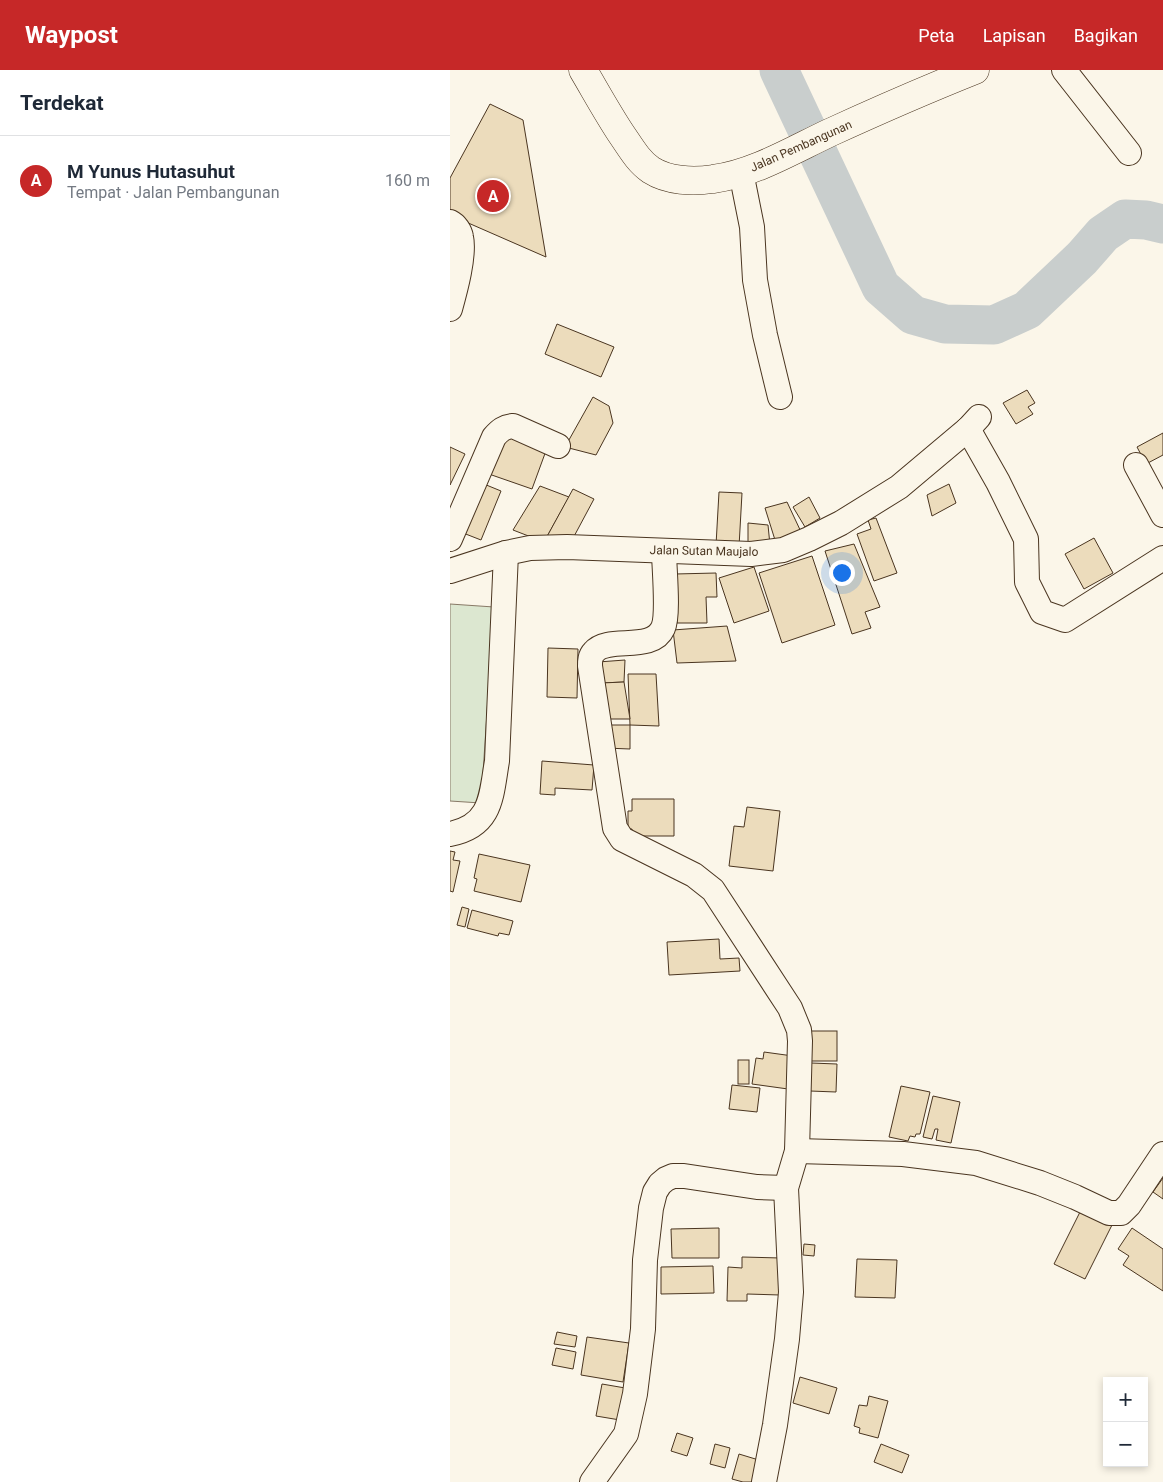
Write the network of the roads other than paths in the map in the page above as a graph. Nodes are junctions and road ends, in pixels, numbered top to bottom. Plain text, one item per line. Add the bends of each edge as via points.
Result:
1 (583, 70) edge
2 (975, 70) edge
3 (1064, 70) edge
4 (935, 78) edge
5 (1129, 153) dead end
6 (741, 172) junction
7 (450, 222) edge
8 (450, 309) edge
9 (780, 397) dead end
10 (558, 446) dead end
11 (1136, 465) dead end
12 (1163, 514) edge
13 (450, 539) edge
14 (664, 551) junction
15 (506, 553) junction
16 (1163, 558) edge
17 (450, 571) edge
18 (450, 834) edge
19 (797, 1151) junction
20 (1163, 1154) edge
21 (786, 1188) junction
22 (592, 1482) edge
23 (764, 1482) edge

1 - 6 main road, Jalan Pembangunan via 614,123 638,158 650,169 678,180 696,181
2 - 4 main road, Jalan Pembangunan
3 - 5 street
4 - 6 main road, Jalan Pembangunan via 862,118
6 - 9 street via 752,227 755,280
7 - 8 street via 461,236 462,251
10 - 13 street via 513,426 499,430
11 - 12 street
14 - 15 street, Jalan Sutan Maujalo via 567,547 530,548
14 - 16 street, Jalan Sutan Maujalo via 750,554 782,550 810,539 899,487 974,423 1026,539 1027,582 1042,612 1065,620
14 - 19 street via 665,620 660,633 647,641 598,648 591,657 613,824 622,839 694,875 713,890 790,1008 800,1041
15 - 17 street, Jalan Sutan Maujalo
15 - 18 street via 497,761 492,792 482,818 462,831
19 - 20 street via 902,1154 976,1163 1040,1183 1109,1213 1121,1213 1129,1205
19 - 21 street
21 - 22 street via 684,1176 673,1176 660,1184 651,1208 645,1260 644,1329 626,1434
21 - 23 street via 791,1292 775,1425

